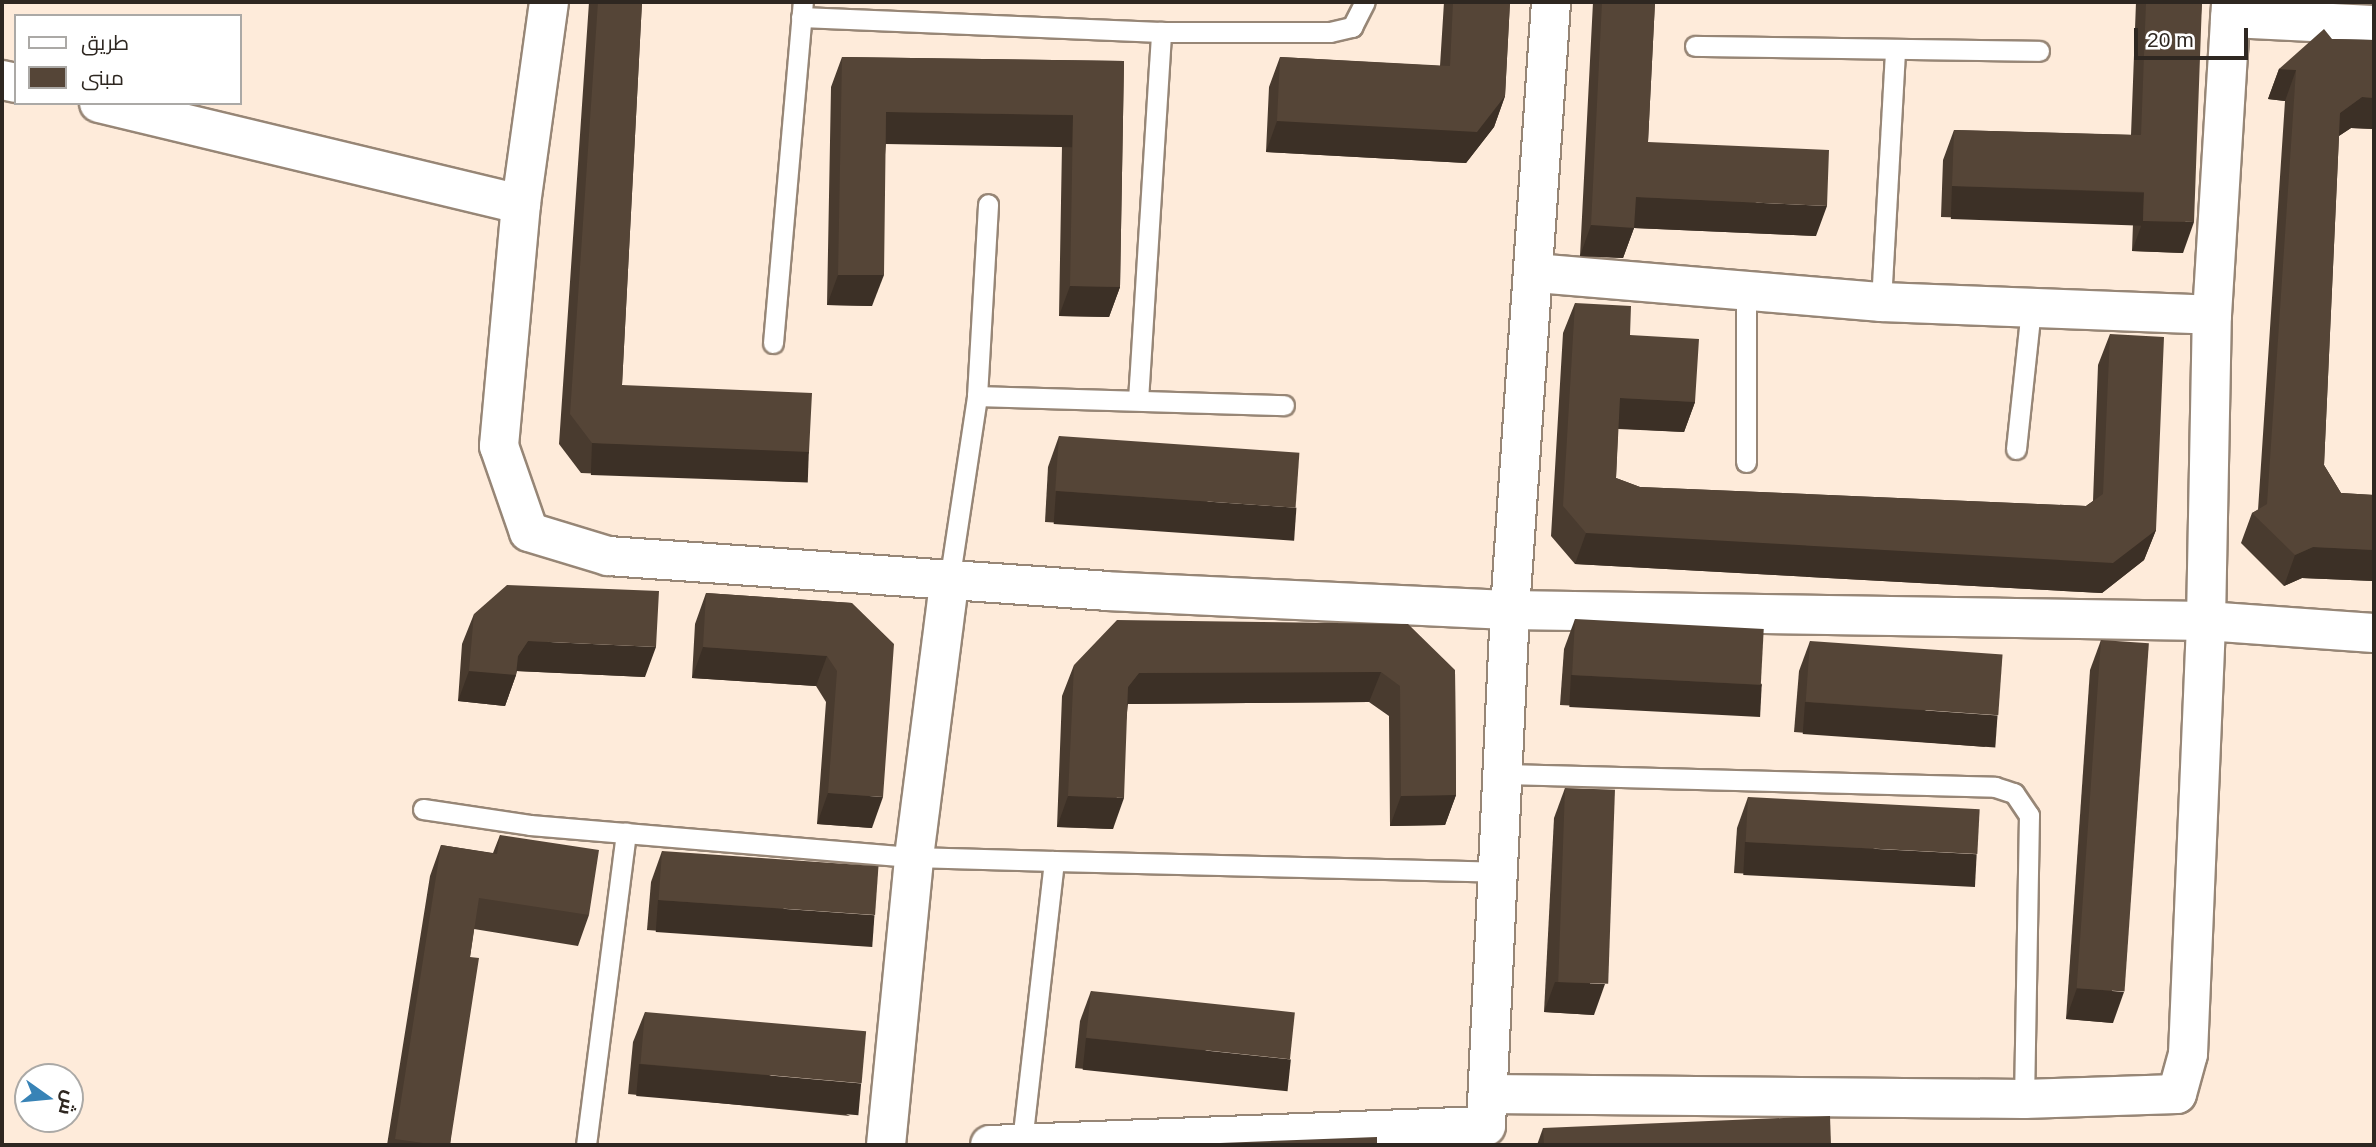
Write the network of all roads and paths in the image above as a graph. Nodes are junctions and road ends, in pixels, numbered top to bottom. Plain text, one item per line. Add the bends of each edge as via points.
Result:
1 (549, 2) edge
2 (1365, 2) edge
3 (1551, 2) edge
4 (802, 9) edge
5 (2231, 10) edge
6 (2374, 25) edge
7 (1161, 32) junction
8 (1695, 46) dead end
9 (1895, 49) junction
10 (2039, 51) dead end
11 (107, 105) edge
12 (521, 204) junction
13 (988, 204) dead end
14 (1535, 274) junction
15 (1746, 290) junction
16 (1881, 302) junction
17 (2031, 309) junction
18 (2212, 315) junction
19 (773, 343) dead end
20 (977, 396) junction
21 (1138, 400) junction
22 (1284, 405) dead end
23 (2016, 449) dead end
24 (1746, 461) dead end
25 (949, 582) junction
26 (1510, 610) junction
27 (2206, 621) junction
28 (2374, 632) edge
29 (1505, 774) junction
30 (423, 810) dead end
31 (625, 833) junction
32 (914, 857) junction
33 (1054, 861) junction
34 (1499, 873) junction
35 (2024, 1099) junction
36 (1486, 1122) edge
37 (586, 1145) edge
38 (886, 1145) edge
39 (1006, 1145) edge

1 - 12 street
2 - 7 lane via 1352,27 1330,32
3 - 14 street
4 - 7 lane
4 - 19 lane
5 - 6 street
5 - 18 street
7 - 21 lane
8 - 9 lane
9 - 10 lane
9 - 16 lane
11 - 12 street
12 - 25 street via 499,446 529,532 608,556
13 - 20 lane
14 - 15 street
14 - 26 street
15 - 16 street
15 - 24 lane
16 - 17 street
17 - 18 street
17 - 23 lane
18 - 27 street
20 - 21 lane
20 - 25 lane
21 - 22 lane
25 - 26 street
25 - 32 street
26 - 27 street
26 - 29 street
27 - 28 street
27 - 35 street via 2184,1075 2177,1094
29 - 34 street
29 - 35 lane via 1995,787 2014,793 2029,815
30 - 31 lane
31 - 32 lane
31 - 37 lane
32 - 33 lane
32 - 38 street
33 - 34 lane
33 - 39 lane
34 - 36 street
35 - 36 street
36 - 39 street

